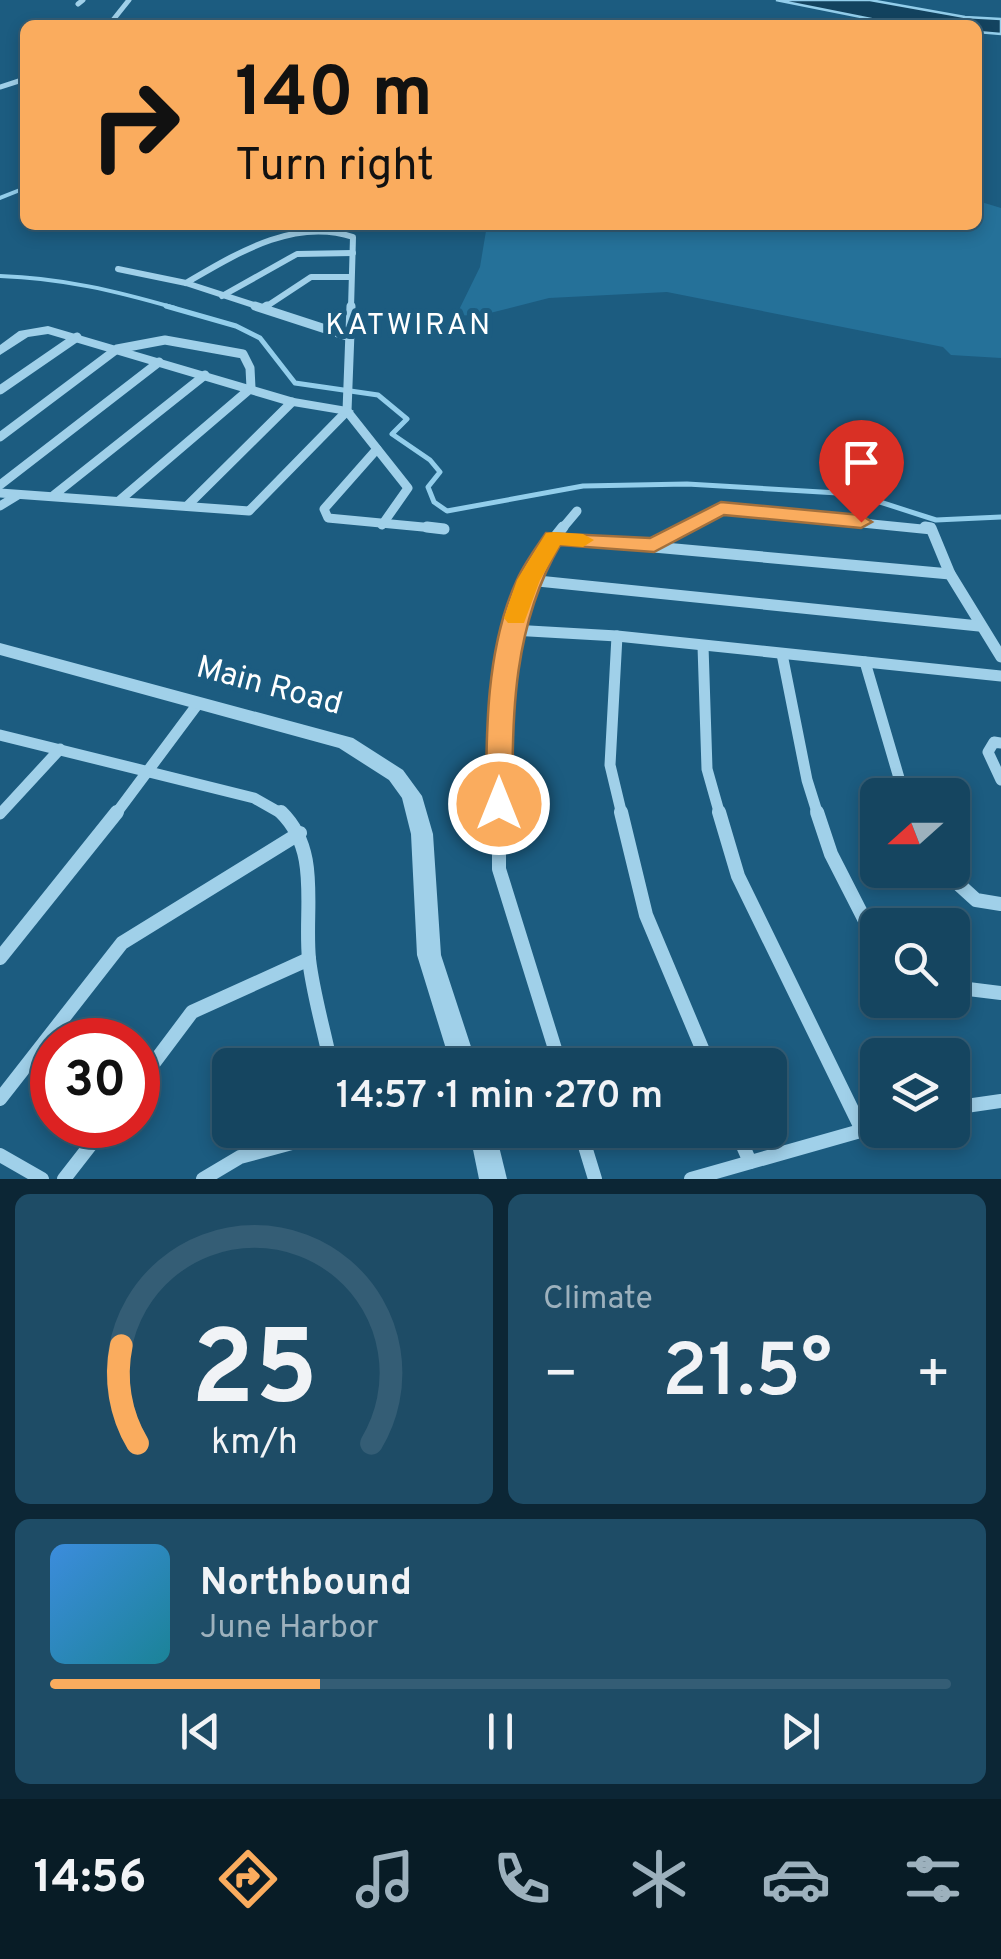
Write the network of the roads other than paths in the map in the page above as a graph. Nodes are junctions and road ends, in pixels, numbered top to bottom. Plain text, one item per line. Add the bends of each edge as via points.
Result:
1 (129, 0) edge
2 (113, 20) edge
3 (352, 252) junction
4 (118, 269) dead end
5 (350, 277) junction
6 (186, 284) junction
7 (222, 296) junction
8 (264, 308) junction
9 (347, 336) junction
10 (77, 338) junction
11 (117, 348) junction
12 (0, 351) edge
13 (159, 362) junction
14 (206, 375) junction
15 (250, 388) junction
16 (0, 390) edge
17 (347, 399) junction
18 (292, 402) junction
19 (0, 438) edge
20 (377, 449) junction
21 (0, 484) edge
22 (0, 493) edge
23 (19, 494) junction
24 (54, 496) junction
25 (120, 500) junction
26 (0, 506) edge
27 (187, 506) junction
28 (577, 511) dead end
29 (382, 526) junction
30 (444, 529) dead end
31 (554, 538) junction
32 (654, 545) junction
33 (950, 574) junction
34 (528, 580) junction
35 (979, 626) junction
36 (512, 630) junction
37 (617, 636) junction
38 (703, 646) junction
39 (0, 649) edge
40 (782, 654) junction
41 (1001, 656) edge
42 (865, 662) junction
43 (1001, 676) edge
44 (198, 705) junction
45 (0, 735) edge
46 (1001, 743) edge
47 (60, 749) junction
48 (151, 770) junction
49 (899, 778) edge
50 (1001, 780) edge
51 (0, 814) edge
52 (300, 833) junction
53 (963, 888) edge
54 (1001, 904) edge
55 (860, 911) edge
56 (0, 958) edge
57 (309, 960) junction
58 (970, 990) edge
59 (1001, 993) edge
60 (327, 1048) edge
61 (459, 1048) edge
62 (555, 1048) edge
63 (702, 1048) edge
64 (160, 1055) edge
65 (0, 1099) edge
66 (1001, 1101) edge
67 (970, 1105) edge
68 (860, 1109) edge
69 (860, 1131) edge
70 (88, 1148) edge
71 (273, 1148) edge
72 (486, 1148) edge
73 (586, 1148) edge
74 (744, 1148) edge
75 (0, 1155) edge
76 (750, 1162) junction
77 (42, 1179) edge
78 (64, 1179) edge
79 (203, 1179) edge
80 (493, 1179) edge
81 (595, 1179) edge
82 (691, 1179) edge

1 - 2 street
3 - 5 street
3 - 6 street via 353,237 346,233 284,236 260,242
3 - 7 street via 296,254
4 - 6 street
5 - 8 street via 311,277
5 - 9 street
6 - 7 street
7 - 8 street
8 - 9 street
9 - 17 street
10 - 11 street
10 - 12 street via 36,331
10 - 16 street
11 - 13 street
11 - 15 street via 182,338 242,354
11 - 19 street
13 - 14 street
13 - 21 street
14 - 15 street
14 - 24 street
15 - 18 street
15 - 25 street
17 - 18 street
17 - 20 street
17 - 27 street via 249,512
18 - 27 street
20 - 29 street via 408,488
20 - 29 street via 324,509 328,518
22 - 23 street
23 - 24 street
23 - 26 street
24 - 25 street
25 - 27 street
28 - 31 street
29 - 30 street
31 - 32 street
31 - 34 street
32 - 33 street
32 - 33 street via 721,509 931,528
33 - 35 street
34 - 35 street
34 - 36 street
35 - 41 street
36 - 37 street
36 - 62 street via 499,740 500,869
37 - 38 street
37 - 63 street via 610,765 646,916
38 - 40 street
38 - 68 street via 707,769 738,876
39 - 44 street, Main Road
40 - 42 street
40 - 55 street via 807,780 831,854
42 - 43 street
42 - 49 street
44 - 48 street
44 - 61 street, Main Road via 346,742 396,775 412,796 422,834 429,955
45 - 47 street
46 - 50 street via 988,752
47 - 48 street
47 - 51 street
48 - 52 street via 254,798 283,813
48 - 56 street
52 - 57 street via 308,870
52 - 65 street via 122,943
53 - 54 street via 976,900
57 - 60 street
57 - 64 street via 192,1012
58 - 59 street
66 - 67 street
69 - 76 street
70 - 78 street
71 - 79 street via 240,1157
72 - 80 street
73 - 81 street
74 - 76 street
75 - 77 street
76 - 82 street

